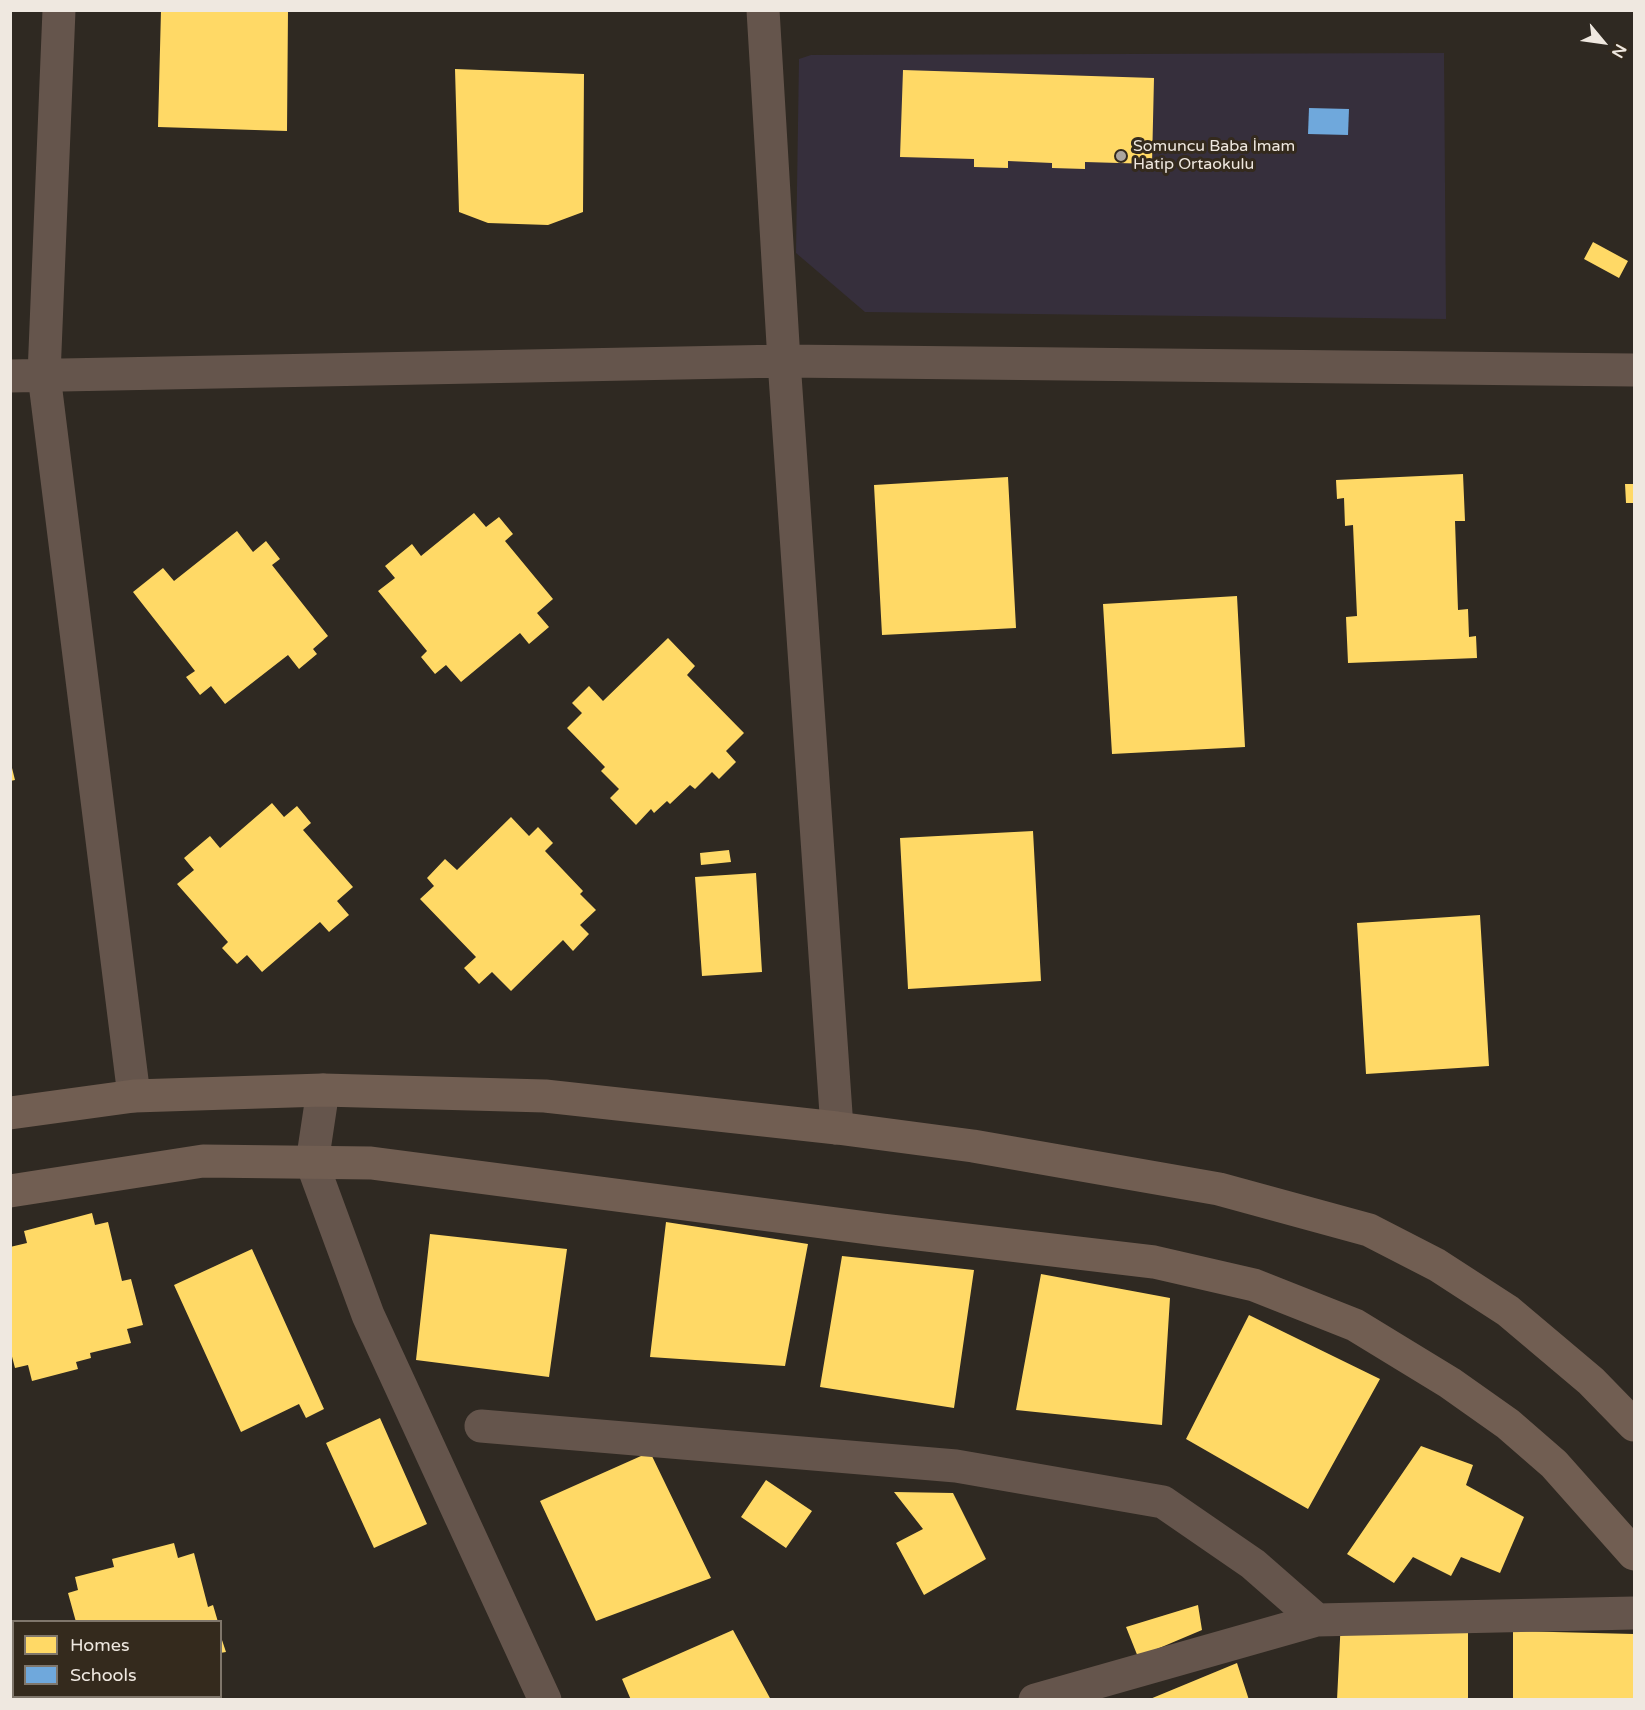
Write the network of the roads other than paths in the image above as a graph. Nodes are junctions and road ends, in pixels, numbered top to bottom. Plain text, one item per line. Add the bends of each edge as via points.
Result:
1 (59, 10) edge
2 (763, 10) edge
3 (784, 361) junction
4 (1635, 370) edge
5 (44, 375) junction
6 (10, 376) edge
7 (322, 1090) junction
8 (134, 1096) junction
9 (10, 1113) edge
10 (837, 1128) junction
11 (312, 1163) junction
12 (10, 1191) edge
13 (481, 1425) dead end
14 (1635, 1425) edge
15 (1635, 1554) edge
16 (1635, 1613) edge
17 (1317, 1620) junction
18 (545, 1700) edge
19 (1035, 1700) edge

1 - 5 street
2 - 3 street
3 - 4 street
3 - 5 street
3 - 10 street
5 - 6 street
5 - 8 street
7 - 8 main road
7 - 10 main road via 545,1096
7 - 11 street
8 - 9 main road
10 - 14 main road via 973,1146 1220,1189 1369,1230 1437,1265 1508,1311 1591,1381
11 - 12 main road via 203,1161
11 - 15 main road via 371,1163 1154,1262 1254,1285 1355,1325 1509,1424 1554,1464
11 - 18 street via 368,1315
13 - 17 street via 956,1466 1163,1502 1253,1564
16 - 17 street
17 - 19 street

